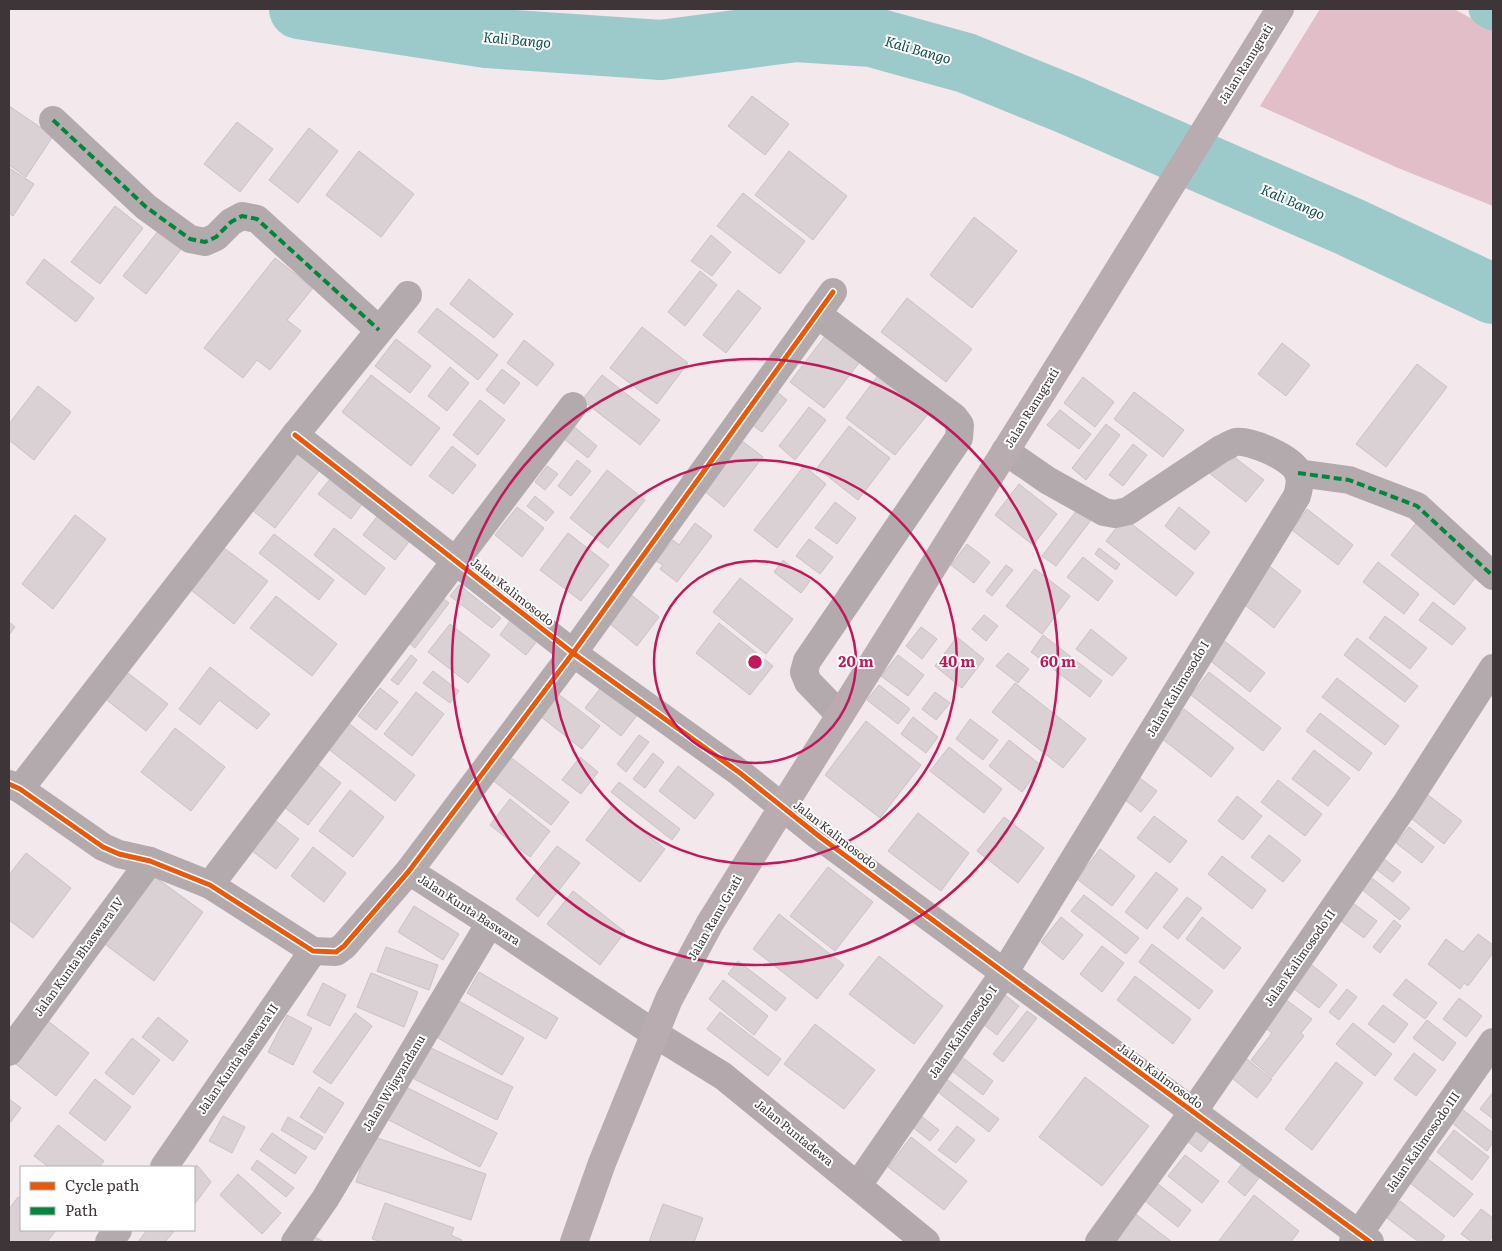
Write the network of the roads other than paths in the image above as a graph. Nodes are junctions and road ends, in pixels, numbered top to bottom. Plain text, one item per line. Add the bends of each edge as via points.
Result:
1 (1280, 9) edge
2 (53, 120) dead end
3 (833, 292) dead end
4 (408, 295) dead end
5 (817, 314) junction
6 (379, 330) junction
7 (573, 406) dead end
8 (295, 435) junction
9 (1006, 451) junction
10 (1298, 473) junction
11 (455, 560) junction
12 (1493, 576) edge
13 (573, 653) junction
14 (1493, 668) edge
15 (840, 715) junction
16 (14, 786) edge
17 (782, 806) junction
18 (150, 861) junction
19 (409, 871) junction
20 (210, 885) junction
21 (490, 923) junction
22 (313, 951) junction
23 (1004, 973) junction
24 (655, 1034) junction
25 (1493, 1042) edge
26 (9, 1052) edge
27 (1193, 1112) junction
28 (165, 1166) edge
29 (858, 1185) junction
30 (117, 1231) edge
31 (1361, 1240) edge
32 (109, 1242) edge
33 (295, 1242) edge
34 (574, 1242) edge
35 (926, 1242) edge
36 (1099, 1242) edge

1 - 9 main road, Jalan Ranugrati
2 - 6 street via 146,207 190,239 206,242 242,216 257,219
3 - 5 street
4 - 6 street
5 - 13 street
5 - 15 street via 954,417 960,426 959,438 808,661 804,672 808,682
6 - 8 street
7 - 11 street
8 - 11 street, Jalan Kalimosodo
8 - 16 street
9 - 10 street via 1047,480 1104,512 1115,514 1128,511 1236,442 1254,443 1290,463
9 - 15 main road, Jalan Ranugrati
10 - 12 street via 1350,480 1417,506
10 - 23 street, Jalan Kalimosodo I via 1300,486 1297,496
11 - 13 street, Jalan Kalimosodo
11 - 20 street
13 - 17 street, Jalan Kalimosodo
13 - 19 street
14 - 27 street, Jalan Kalimosodo II via 1405,805
15 - 17 main road, Jalan Ranugrati
16 - 18 street via 104,847 118,854
17 - 23 street, Jalan Kalimosodo
17 - 24 main road, Jalan Ranu Grati via 710,923 669,999
18 - 20 street
18 - 26 street, Jalan Kunta Bhaswara IV
19 - 21 street, Jalan Kunta Baswara
19 - 22 street, Jalan Kunta Baswara via 344,946 336,952
20 - 22 street
21 - 24 street, Jalan Kunta Baswara
21 - 33 street, Jalan Wijayandanu via 326,1199
22 - 28 street, Jalan Kunta Baswara II
23 - 27 street, Jalan Kalimosodo
23 - 29 street, Jalan Kalimosodo I
24 - 29 street, Jalan Puntadewa via 723,1076
24 - 34 main road, Jalan Ranu Grati via 602,1163
25 - 31 street, Jalan Kalimosodo III
27 - 31 street, Jalan Kalimosodo
27 - 36 street, Jalan Kalimosodo II
29 - 35 street, Jalan Puntadewa
30 - 32 street

